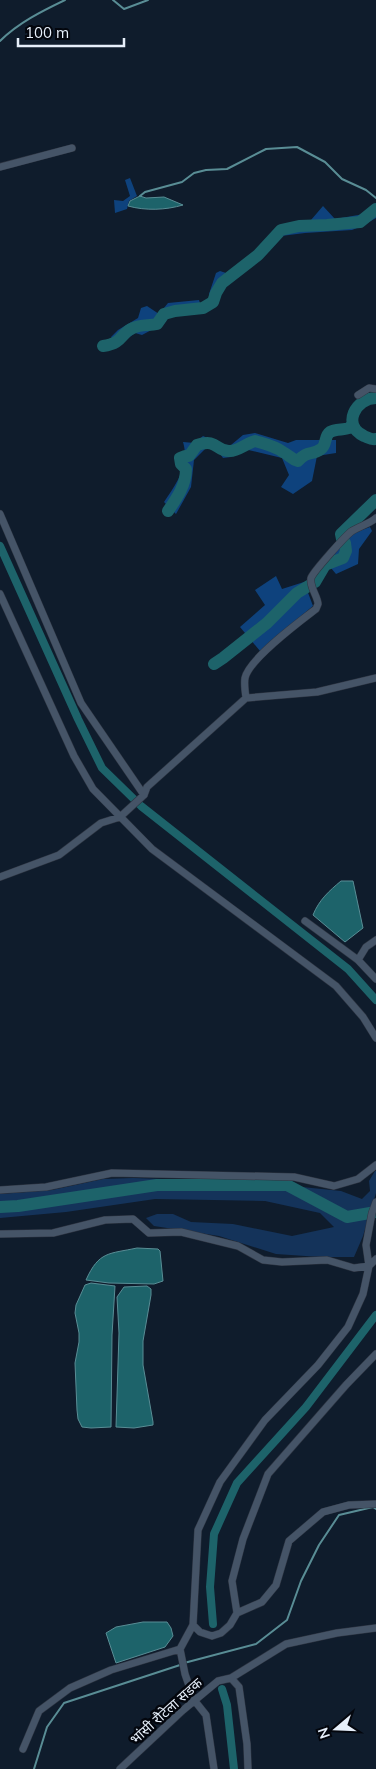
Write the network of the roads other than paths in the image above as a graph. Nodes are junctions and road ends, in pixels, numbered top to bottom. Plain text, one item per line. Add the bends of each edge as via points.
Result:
1 (72, 148) dead end
2 (0, 167) edge
3 (376, 389) edge
4 (358, 395) dead end
5 (0, 514) edge
6 (376, 518) edge
7 (0, 594) edge
8 (376, 678) edge
9 (246, 698) junction
10 (144, 795) junction
11 (122, 814) junction
12 (0, 878) edge
13 (305, 921) dead end
14 (376, 940) edge
15 (358, 960) junction
16 (376, 979) edge
17 (376, 1038) edge
18 (376, 1165) edge
19 (0, 1190) edge
20 (376, 1202) edge
21 (0, 1234) edge
22 (376, 1258) edge
23 (369, 1266) junction
24 (376, 1354) edge
25 (376, 1504) edge
26 (237, 1613) junction
27 (192, 1625) junction
28 (376, 1628) edge
29 (180, 1649) junction
30 (232, 1678) junction
31 (194, 1700) junction
32 (24, 1749) dead end
33 (120, 1769) edge
34 (214, 1769) edge
35 (248, 1769) edge

1 - 2 street
3 - 4 street via 369,388
5 - 10 street via 81,703
6 - 9 street via 351,531 311,577 318,600 316,609 261,654 245,678
7 - 11 street via 74,756 93,788
8 - 9 street via 317,692
9 - 10 street via 147,787
10 - 11 street
11 - 12 street via 101,822 59,855
11 - 17 street via 152,849 336,986
13 - 15 street
14 - 15 street
15 - 16 street
18 - 19 street via 358,1179 334,1186 294,1177 112,1173 46,1187
20 - 23 street via 366,1245
21 - 23 street via 52,1233 105,1220 133,1219 149,1233 181,1232 238,1246 263,1260 327,1260 354,1268
22 - 23 street
23 - 27 street via 363,1294 348,1327 265,1420 220,1482 198,1530
24 - 26 street via 268,1474 243,1539 232,1580
25 - 26 street via 349,1505 323,1512 289,1541 276,1586 262,1602
26 - 27 street via 222,1633 212,1636
27 - 29 street
28 - 30 street, भांसी रौटेला सडक via 286,1644
29 - 31 street
29 - 32 street via 111,1670 70,1688 39,1710
30 - 31 street, भांसी रौटेला सडक via 218,1681
30 - 35 street via 239,1687
31 - 33 street, भांसी रौटेला सडक
31 - 34 street via 206,1715

